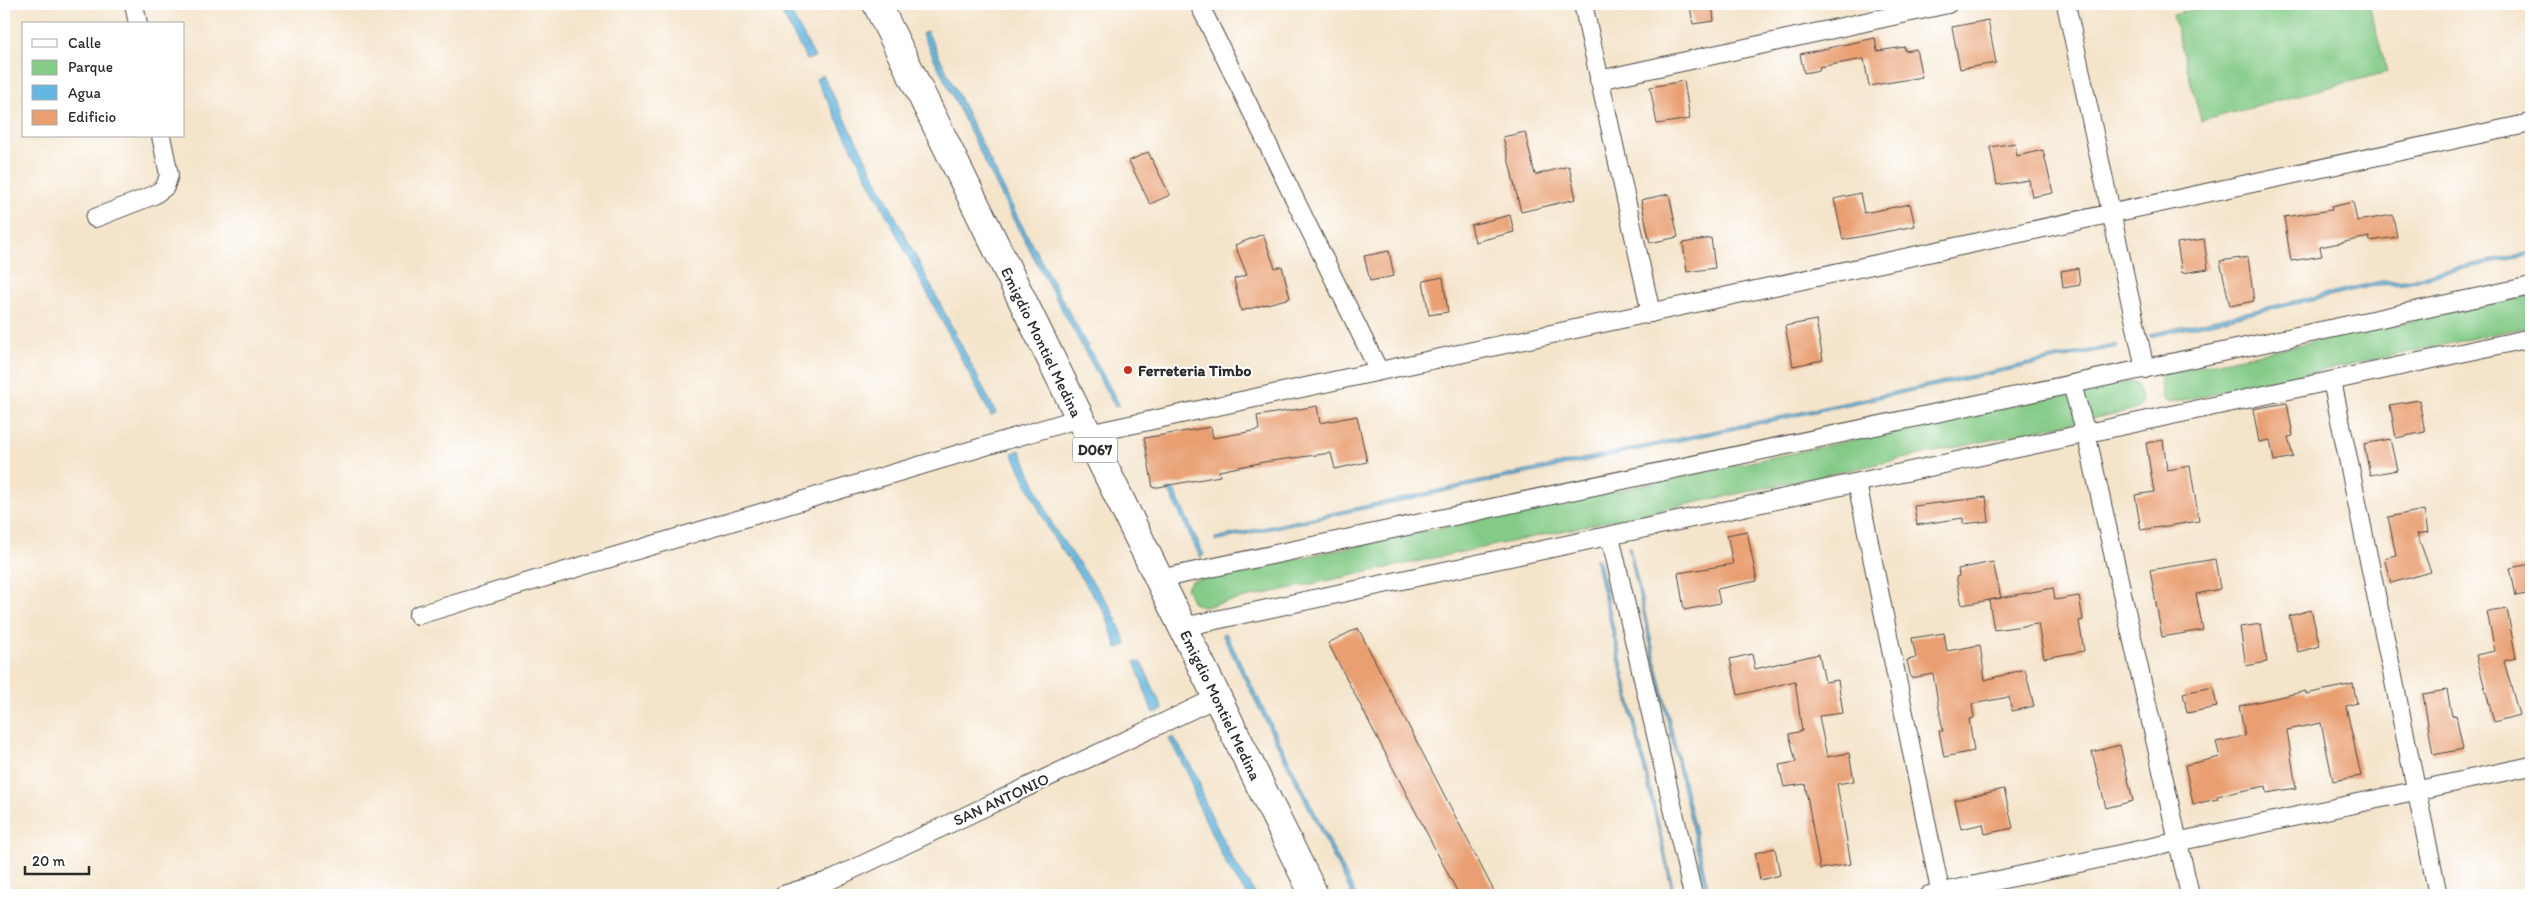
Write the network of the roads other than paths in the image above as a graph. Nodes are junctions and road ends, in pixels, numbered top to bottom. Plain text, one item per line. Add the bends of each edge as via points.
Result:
1 (134, 4) edge
2 (1199, 4) edge
3 (1583, 4) edge
4 (1948, 4) edge
5 (2066, 4) edge
6 (881, 5) edge
7 (138, 22) edge
8 (1598, 80) junction
9 (2531, 123) edge
10 (161, 138) edge
11 (2112, 213) junction
12 (95, 218) dead end
13 (2531, 286) edge
14 (1651, 312) junction
15 (2531, 338) edge
16 (2146, 369) junction
17 (1379, 371) junction
18 (2332, 381) junction
19 (2072, 385) junction
20 (1084, 426) junction
21 (2086, 433) junction
22 (1857, 483) junction
23 (1610, 536) junction
24 (1159, 580) junction
25 (418, 615) dead end
26 (1183, 627) junction
27 (1218, 697) junction
28 (2531, 766) edge
29 (2417, 790) junction
30 (2179, 842) junction
31 (1937, 894) edge
32 (783, 895) edge
33 (1314, 895) edge
34 (1693, 895) edge
35 (2190, 895) edge
36 (2438, 895) edge

1 - 7 street
2 - 17 street
3 - 8 street
4 - 8 street
5 - 11 street
6 - 20 main road, Emigdio Montiel Medina / D067
8 - 14 street
9 - 11 street
10 - 12 street via 169,175 165,187 154,195
11 - 14 street
11 - 16 street
13 - 16 street
14 - 17 street
15 - 18 street
16 - 19 street
17 - 20 street
18 - 21 street
18 - 29 street
19 - 21 street
19 - 24 street
20 - 24 main road, Emigdio Montiel Medina / D067
20 - 25 street
21 - 22 street
21 - 30 street
22 - 23 street
22 - 31 street
23 - 26 street
23 - 34 street
24 - 26 main road, Emigdio Montiel Medina / D067
26 - 27 main road, Emigdio Montiel Medina / D067
27 - 32 street, SAN ANTONIO via 828,881
27 - 33 main road, Emigdio Montiel Medina / D067
28 - 29 street
29 - 30 street
29 - 36 street
30 - 31 street
30 - 35 street

